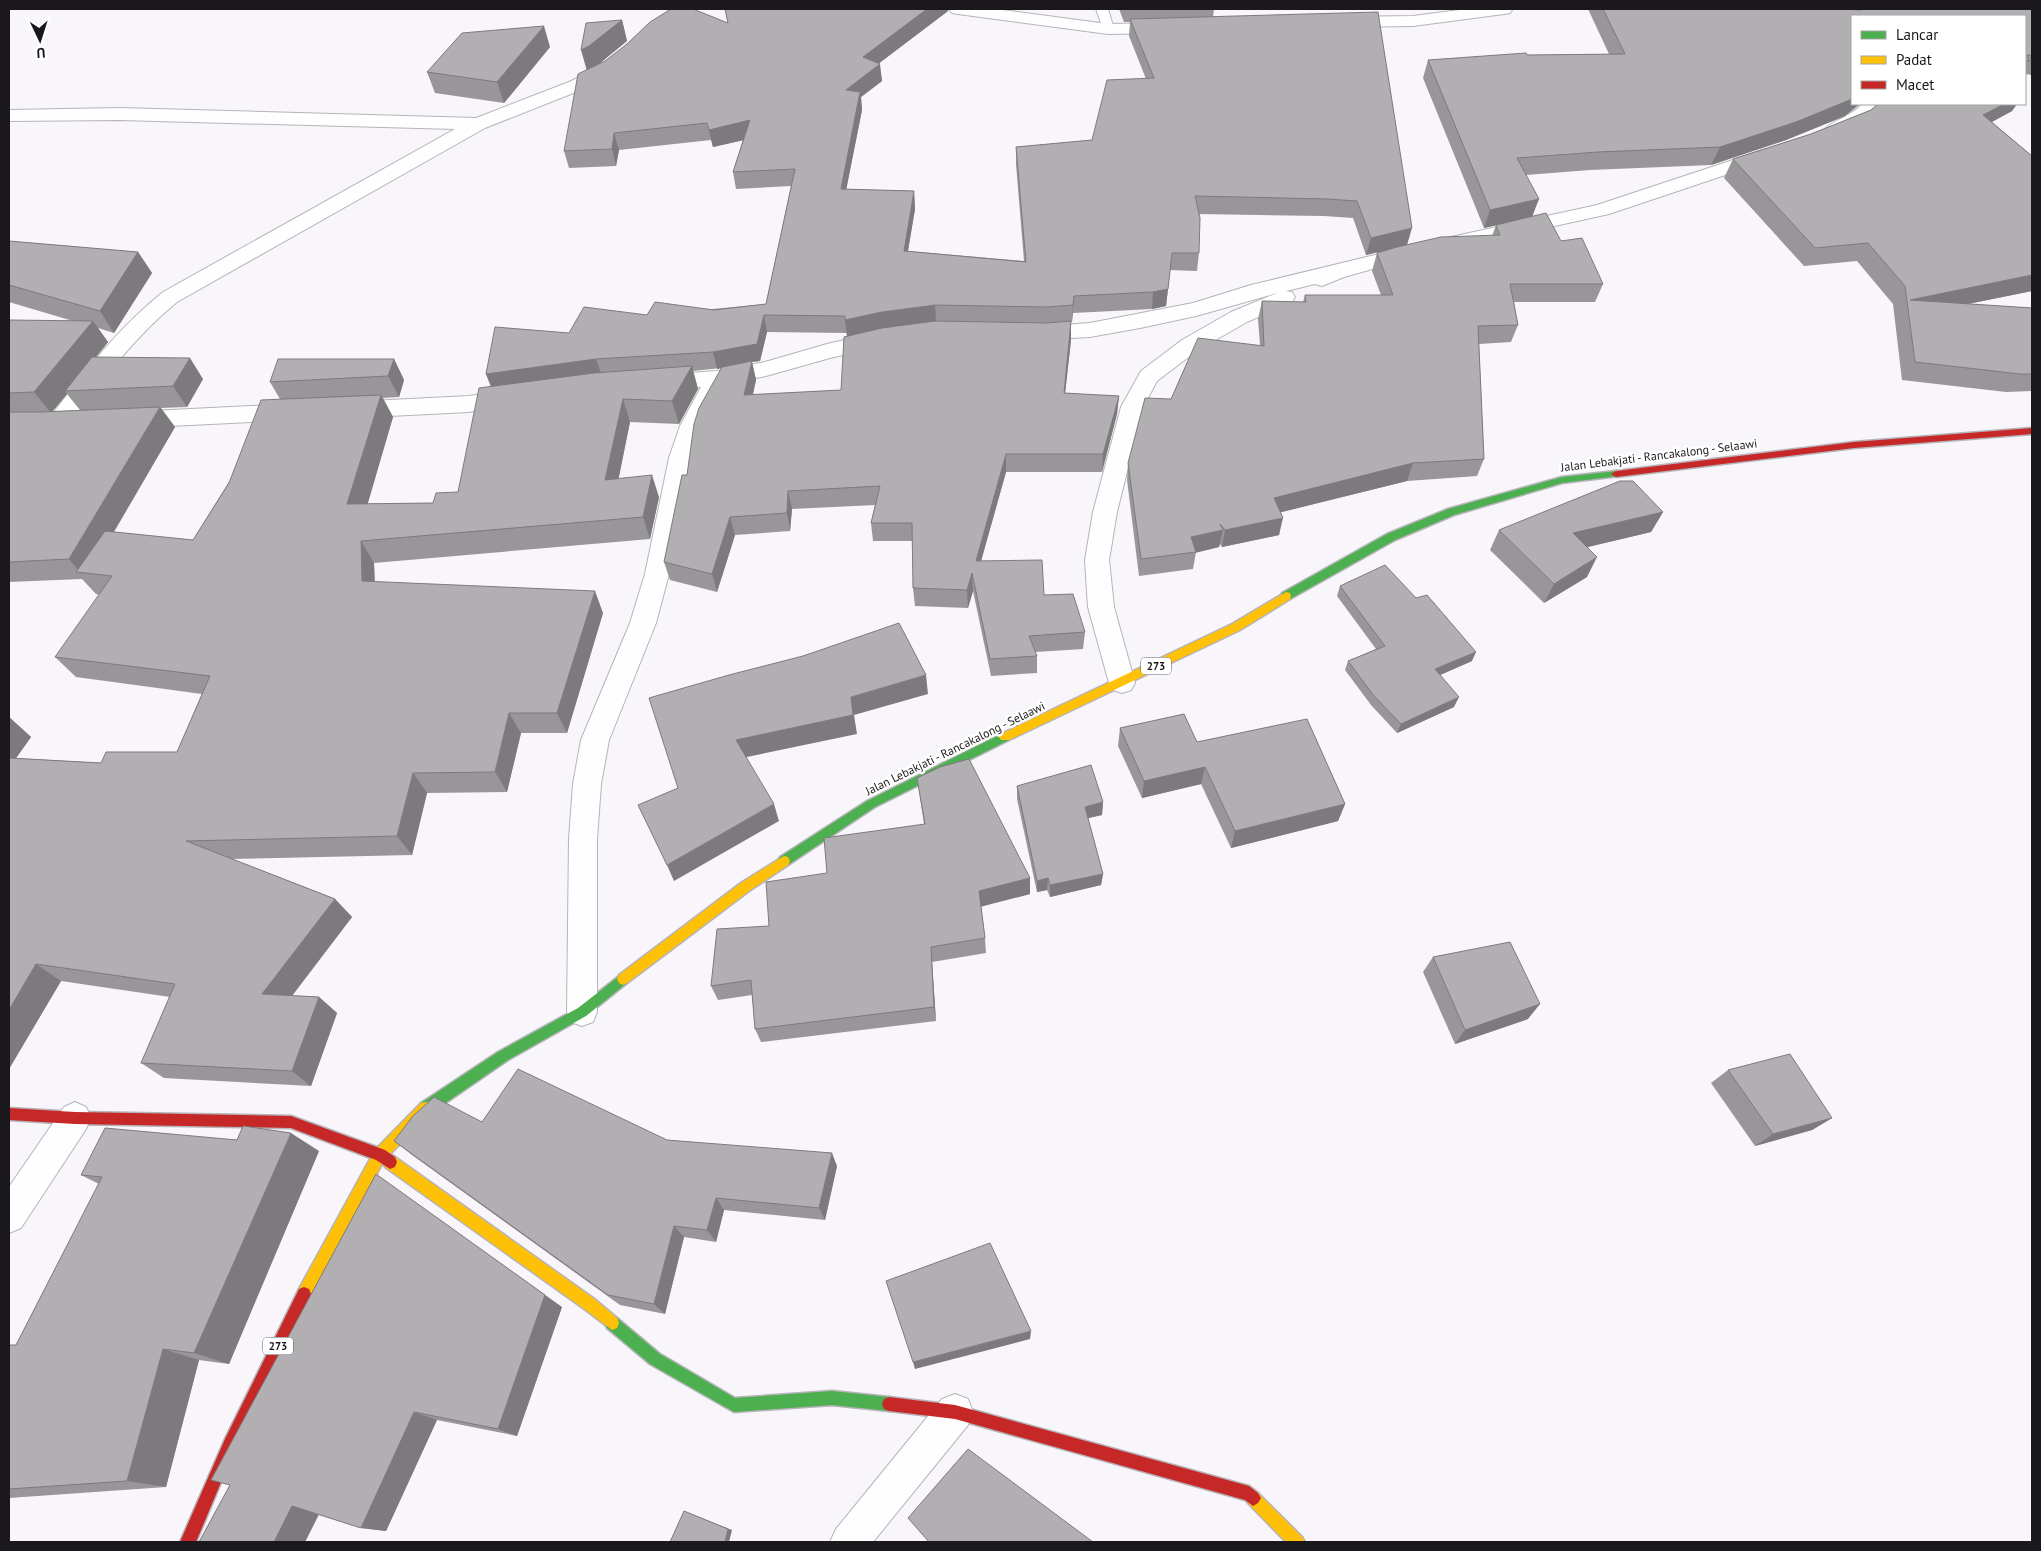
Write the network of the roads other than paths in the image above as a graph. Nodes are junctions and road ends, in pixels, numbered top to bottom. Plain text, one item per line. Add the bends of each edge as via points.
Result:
1 (958, 9) edge
2 (1102, 9) edge
3 (1504, 9) edge
4 (1321, 23) edge
5 (1182, 28) edge
6 (1108, 29) junction
7 (624, 56) edge
8 (1870, 105) edge
9 (9, 115) edge
10 (478, 124) junction
11 (1811, 139) edge
12 (1784, 150) edge
13 (1337, 272) junction
14 (1017, 332) edge
15 (901, 336) edge
16 (717, 378) junction
17 (642, 383) edge
18 (538, 394) edge
19 (114, 421) edge
20 (84, 422) edge
21 (2032, 431) edge
22 (1122, 683) junction
23 (582, 1012) junction
24 (9, 1114) edge
25 (75, 1118) junction
26 (380, 1155) junction
27 (9, 1216) edge
28 (955, 1412) junction
29 (188, 1542) edge
30 (849, 1542) edge
31 (1297, 1542) edge

1 - 6 street
2 - 6 lane
3 - 4 street via 1413,21
5 - 6 street
7 - 10 street via 602,73 575,86
8 - 11 street via 1853,122
9 - 10 street via 129,114
10 - 20 street via 170,297 142,320 48,423
12 - 13 street via 1602,210 1389,257
13 - 14 street via 1140,321 1090,330
13 - 22 street via 1239,317 1190,345 1149,376 1132,407 1105,512 1097,560 1100,607
15 - 16 street
16 - 17 street
16 - 23 street via 691,426 643,623 595,740 587,784 583,839
18 - 19 street via 469,404
21 - 22 main road, Jalan Lebakjati - Rancakalong - Selaawi / 273 via 1854,444 1688,464 1562,480 1501,496 1390,537 1236,627
22 - 23 main road, Jalan Lebakjati - Rancakalong - Selaawi / 273 via 871,804 744,887 645,960
23 - 26 main road, Jalan Lebakjati - Rancakalong - Selaawi / 273 via 503,1056 429,1104
24 - 25 main road
25 - 26 main road via 291,1122
25 - 27 street
26 - 28 main road via 588,1303 655,1359 734,1405 832,1398
26 - 29 main road, Jalan Lebakjati - Rancakalong - Selaawi / 273 via 306,1290 230,1444
28 - 30 street
28 - 31 main road via 1249,1494

